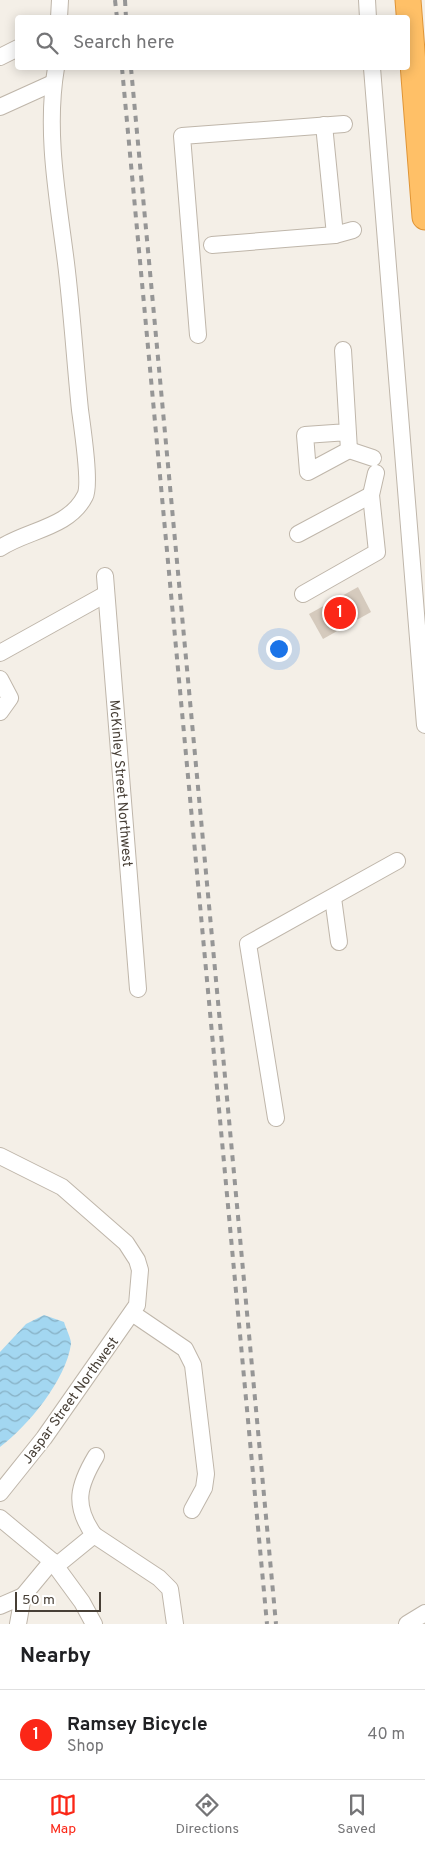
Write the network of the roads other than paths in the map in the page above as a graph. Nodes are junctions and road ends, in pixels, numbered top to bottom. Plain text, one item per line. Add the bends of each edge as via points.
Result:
1 (60, 0) edge
2 (367, 0) edge
3 (408, 0) edge
4 (59, 15) edge
5 (368, 15) edge
6 (409, 15) edge
7 (410, 25) edge
8 (15, 50) edge
9 (0, 57) edge
10 (372, 70) edge
11 (55, 75) edge
12 (0, 106) edge
13 (344, 124) dead end
14 (324, 125) junction
15 (425, 216) edge
16 (353, 230) dead end
17 (335, 235) junction
18 (212, 245) dead end
19 (198, 335) dead end
20 (343, 350) dead end
21 (348, 432) junction
22 (349, 450) junction
23 (371, 495) junction
24 (298, 534) dead end
25 (0, 548) edge
26 (105, 576) dead end
27 (106, 594) junction
28 (304, 594) dead end
29 (0, 653) edge
30 (0, 679) edge
31 (0, 712) edge
32 (425, 725) edge
33 (396, 861) dead end
34 (333, 898) junction
35 (339, 942) dead end
36 (138, 989) dead end
37 (276, 1118) dead end
38 (0, 1156) edge
39 (134, 1309) junction
40 (96, 1456) dead end
41 (0, 1494) edge
42 (192, 1510) dead end
43 (0, 1518) edge
44 (94, 1535) junction
45 (54, 1564) junction
46 (23, 1596) junction
47 (0, 1606) edge
48 (425, 1613) edge
49 (18, 1624) edge
50 (94, 1624) edge
51 (175, 1624) edge
52 (407, 1624) edge

1 - 4 street
2 - 5 street
3 - 6 highway
7 - 15 highway
8 - 9 street
10 - 32 street
11 - 12 street
11 - 25 street via 54,166 67,268 86,494 74,512 44,530
13 - 14 street
14 - 17 street
14 - 19 street via 182,136
16 - 17 street
17 - 18 street
20 - 21 street
21 - 22 street
21 - 22 street via 305,435 308,472
22 - 23 street via 375,466
23 - 24 street
23 - 28 street via 377,552
26 - 27 street, McKinley Street Northwest
27 - 29 street
27 - 36 street, McKinley Street Northwest
30 - 31 street via 10,698
33 - 34 street
34 - 35 street
34 - 37 street via 248,944
38 - 39 street via 62,1187 126,1243 140,1270
39 - 41 street, Jaspar Street Northwest via 44,1438
39 - 42 street via 185,1349 193,1365 206,1474 204,1488
40 - 44 street via 82,1479 81,1506 84,1520
43 - 45 street
44 - 45 street
44 - 51 street via 159,1578 170,1589
45 - 46 street
45 - 50 street
46 - 47 street
46 - 49 street
48 - 52 street

